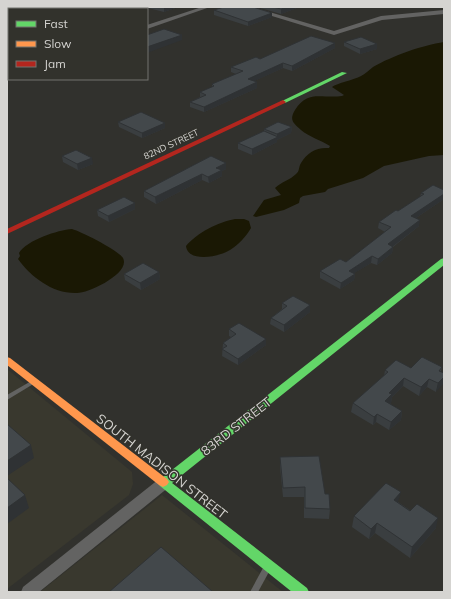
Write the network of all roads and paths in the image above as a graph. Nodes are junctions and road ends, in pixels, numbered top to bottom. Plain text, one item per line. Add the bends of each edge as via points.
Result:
1 (207, 7) edge
2 (246, 7) edge
3 (435, 7) edge
4 (442, 12) edge
5 (148, 27) edge
6 (344, 73) dead end
7 (7, 232) edge
8 (444, 261) edge
9 (7, 360) edge
10 (34, 381) junction
11 (7, 398) edge
12 (164, 483) junction
13 (268, 566) junction
14 (28, 592) edge
15 (254, 592) edge
16 (302, 592) edge

1 - 5 street
2 - 4 street via 334,33 381,18
3 - 4 street
6 - 7 street, 82ND STREET
8 - 12 street, 83RD STREET
9 - 10 street, SOUTH MADISON STREET
10 - 11 lane
10 - 12 street, SOUTH MADISON STREET
12 - 13 street, SOUTH MADISON STREET
12 - 14 street, 83RD STREET
13 - 15 lane
13 - 16 street, SOUTH MADISON STREET

